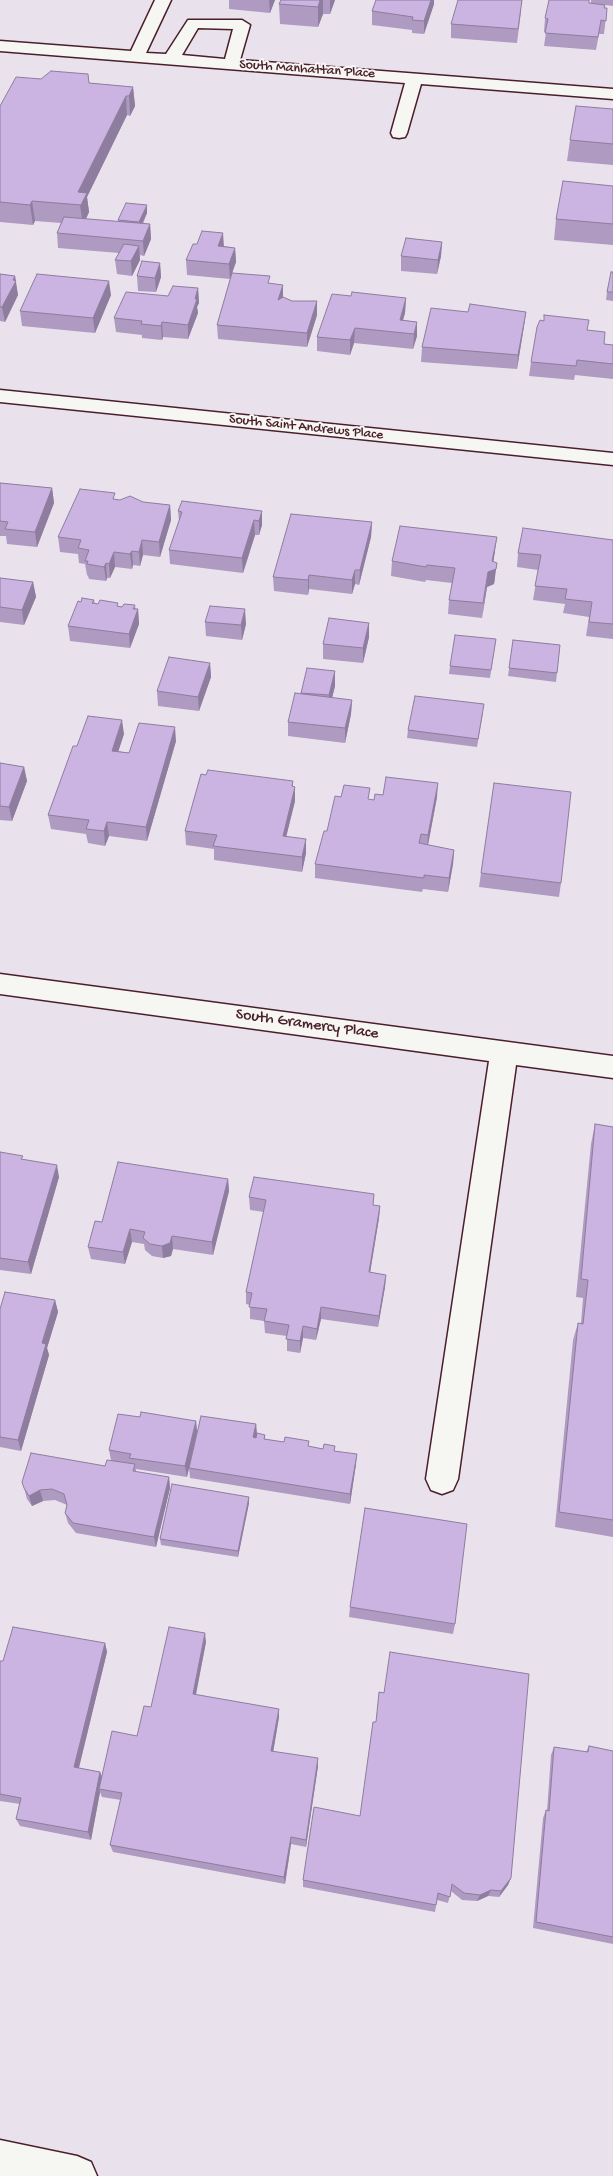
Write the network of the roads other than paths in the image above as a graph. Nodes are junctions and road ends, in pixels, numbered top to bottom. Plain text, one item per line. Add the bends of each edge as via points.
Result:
1 (163, 0) edge
2 (0, 46) edge
3 (136, 57) junction
4 (171, 60) junction
5 (231, 64) junction
6 (414, 78) junction
7 (613, 94) edge
8 (399, 133) dead end
9 (0, 396) edge
10 (613, 459) edge
11 (0, 984) edge
12 (504, 1052) junction
13 (613, 1067) edge
14 (442, 1478) dead end
15 (0, 2160) edge
16 (78, 2176) edge

1 - 3 street
2 - 3 street, South Manhattan Place
3 - 4 street, South Manhattan Place
4 - 5 street, South Manhattan Place
4 - 5 street via 193,23 242,25
5 - 6 street, South Manhattan Place
6 - 7 street, South Manhattan Place
6 - 8 street
9 - 10 street, South Saint Andrews Place
11 - 12 street, South Gramercy Place
12 - 13 street, South Gramercy Place
12 - 14 street
15 - 16 street

